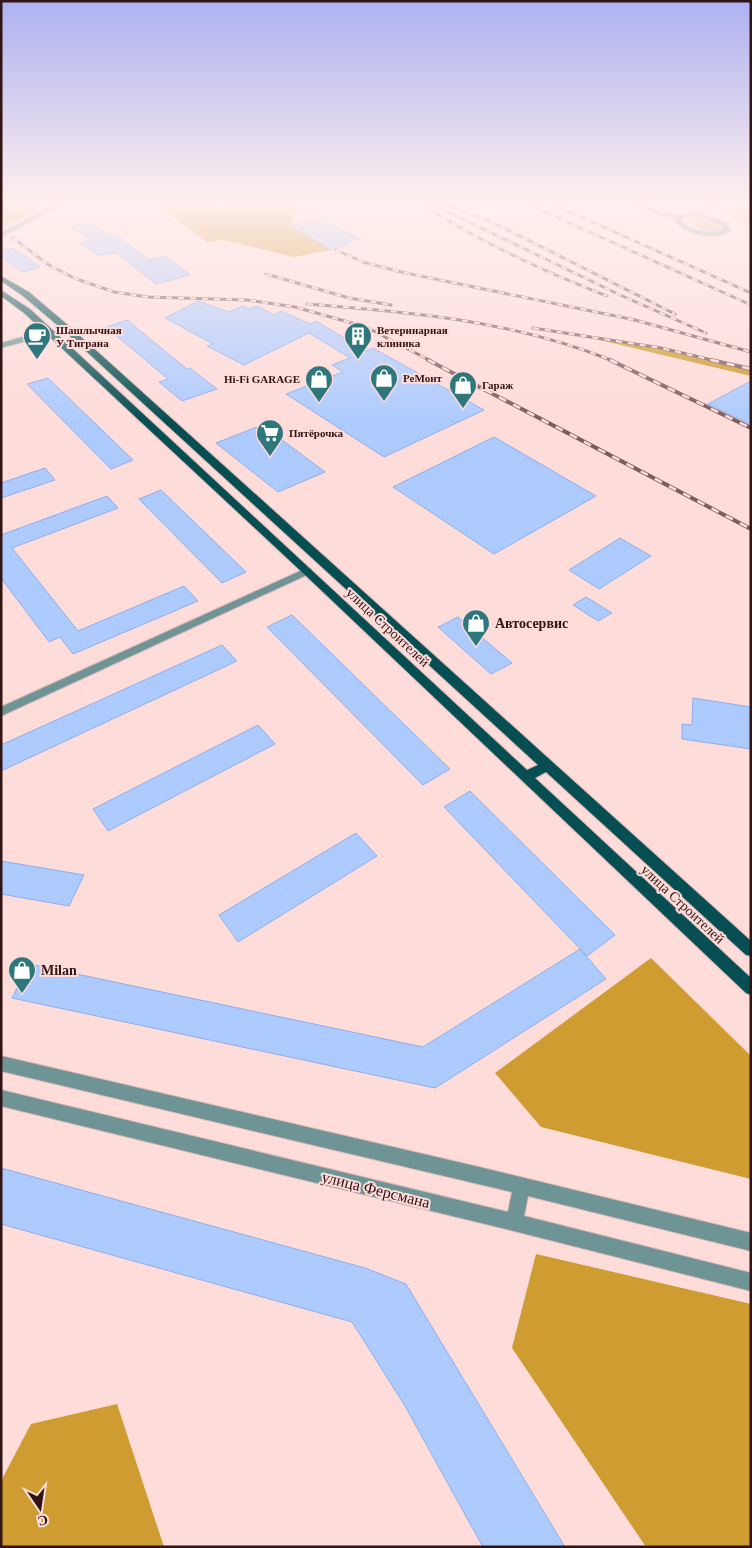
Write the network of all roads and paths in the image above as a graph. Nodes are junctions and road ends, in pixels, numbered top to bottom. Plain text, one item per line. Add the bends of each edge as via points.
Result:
1 (1, 278) edge
2 (1, 292) edge
3 (66, 328) junction
4 (48, 332) junction
5 (1, 346) edge
6 (159, 413) junction
7 (142, 419) junction
8 (326, 562) junction
9 (307, 571) junction
10 (484, 707) junction
11 (1, 712) edge
12 (463, 718) junction
13 (548, 765) junction
14 (526, 777) junction
15 (751, 950) edge
16 (751, 988) edge
17 (1, 1064) edge
18 (1, 1098) edge
19 (522, 1186) junction
20 (514, 1222) junction
21 (751, 1242) edge
22 (751, 1282) edge

1 - 3 main road, улица Строителей via 26,294
2 - 4 main road, улица Строителей
3 - 4 main road
3 - 6 main road, улица Строителей
4 - 5 street
4 - 7 main road, улица Строителей
6 - 7 main road
6 - 8 main road, улица Строителей
7 - 9 main road, улица Строителей
8 - 9 main road
8 - 10 main road, улица Строителей
9 - 11 street
9 - 12 main road, улица Строителей
10 - 12 main road
10 - 13 main road, улица Строителей
12 - 14 main road, улица Строителей
13 - 14 main road
13 - 15 main road, улица Строителей
14 - 16 main road, улица Строителей
17 - 19 street
18 - 20 street, улица Ферсмана
19 - 20 street
19 - 21 street
20 - 22 street, улица Ферсмана

